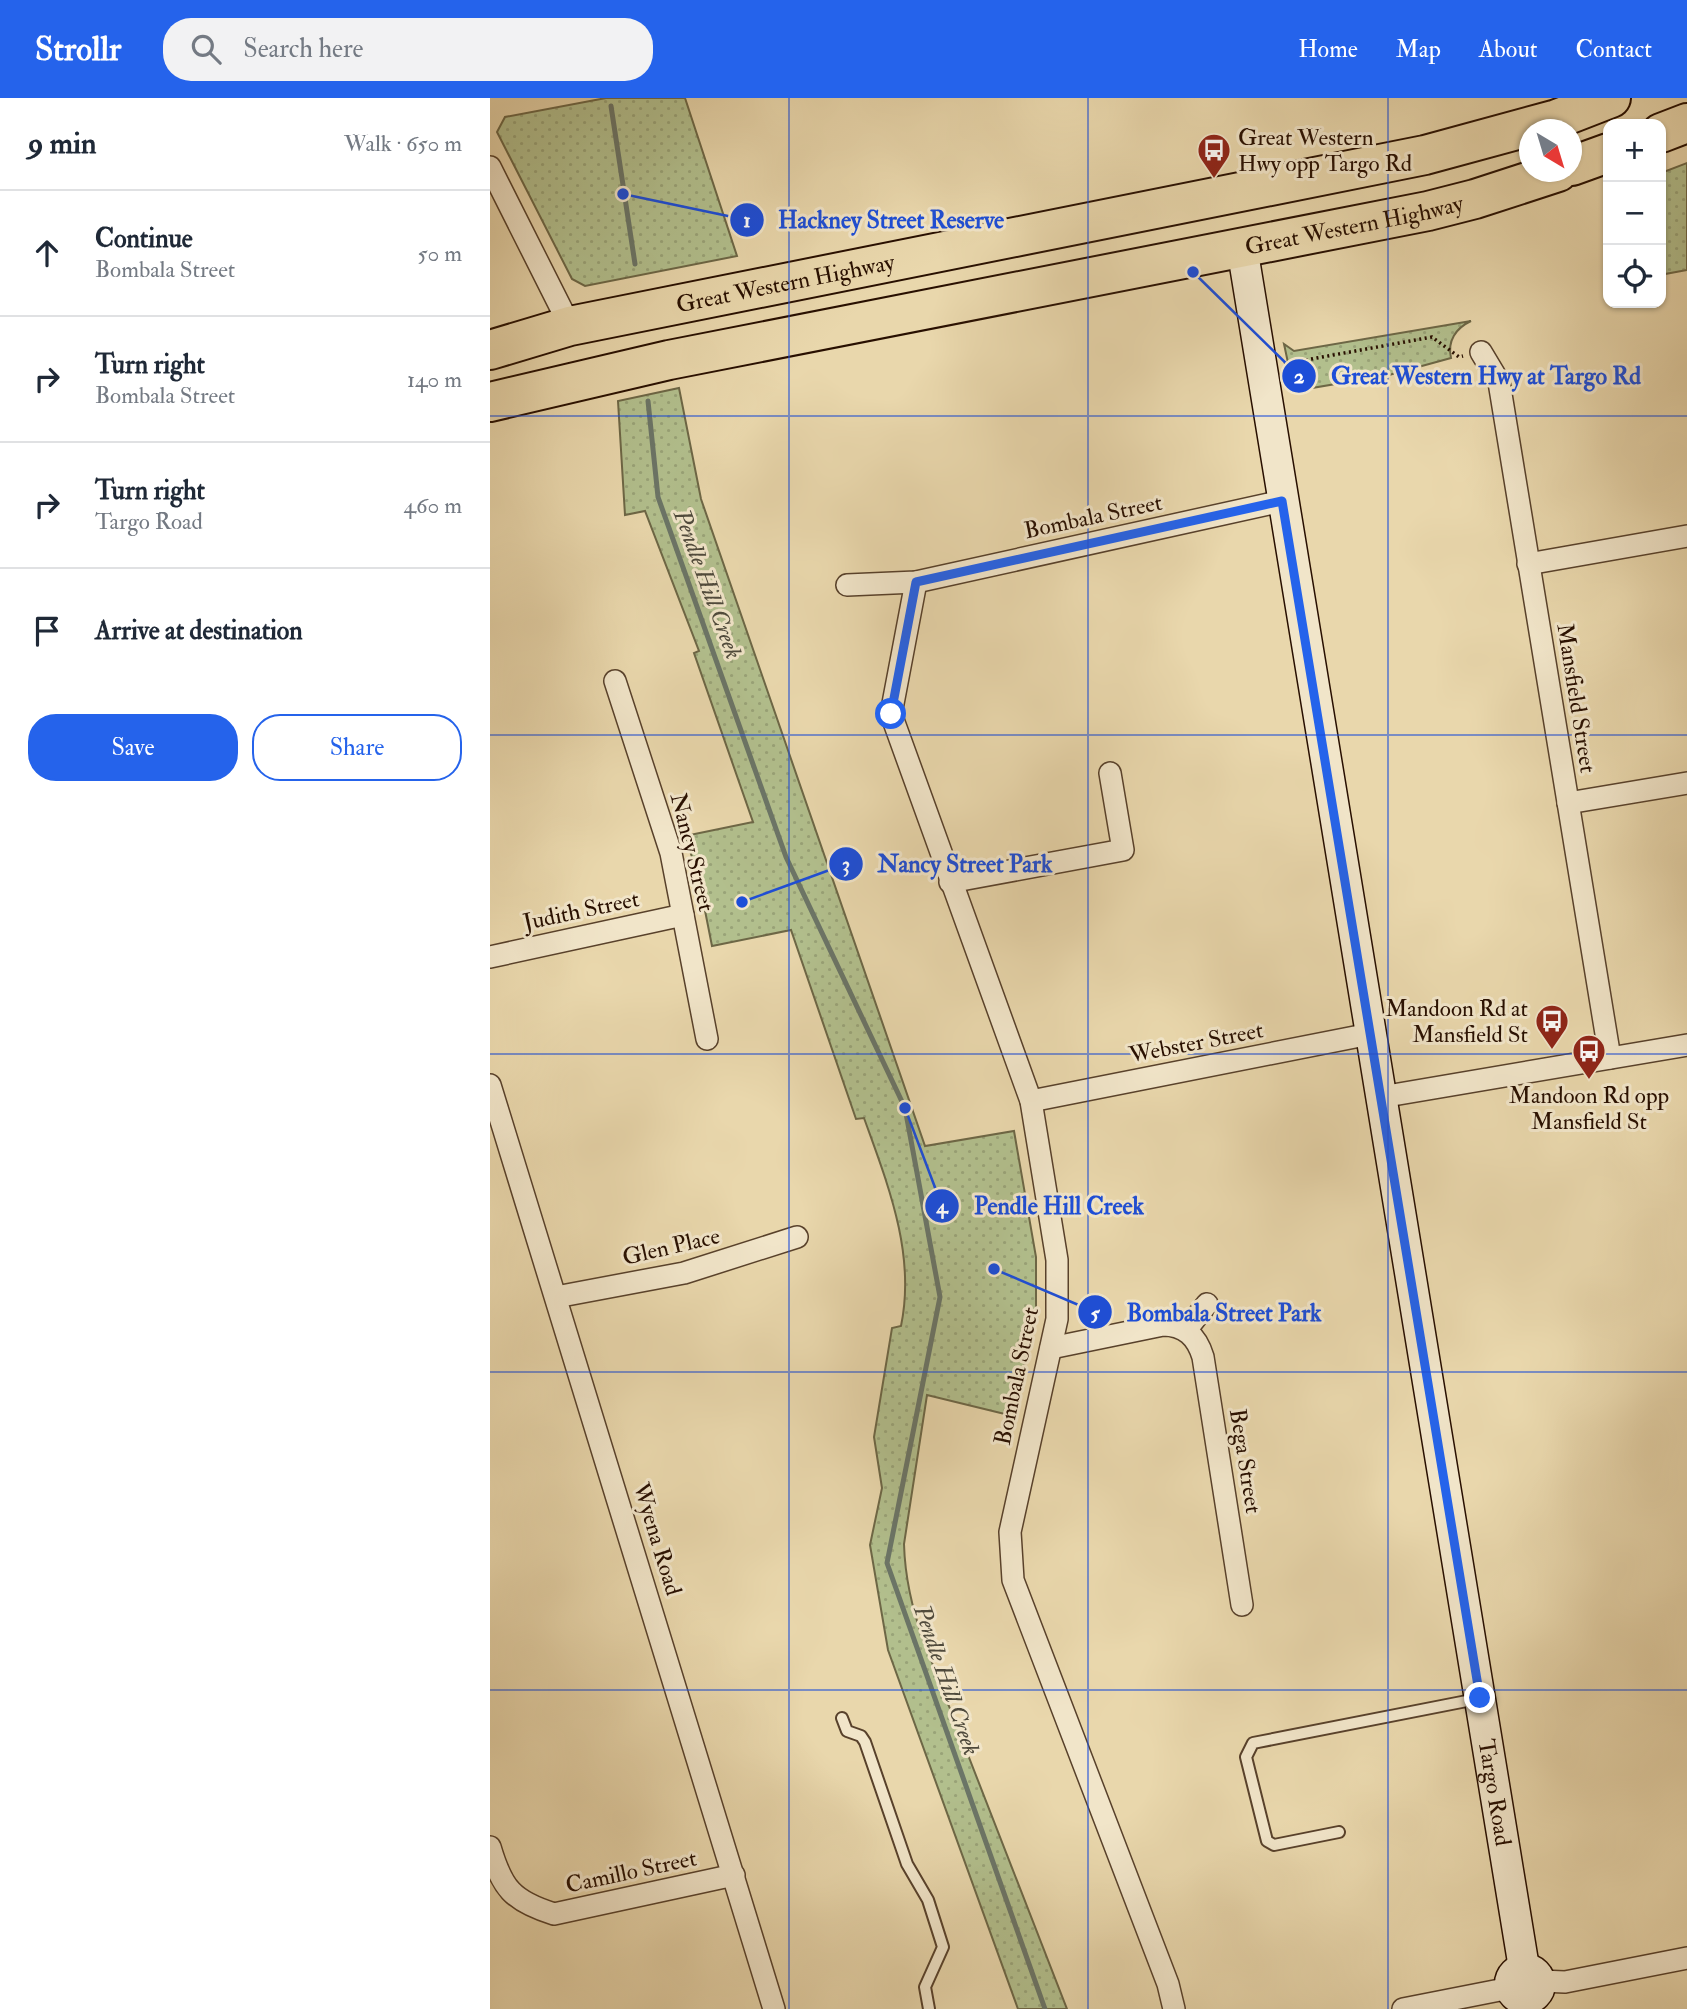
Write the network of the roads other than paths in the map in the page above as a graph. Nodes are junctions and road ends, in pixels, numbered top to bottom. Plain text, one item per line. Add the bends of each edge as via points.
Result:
1 (1611, 98) edge
2 (1687, 123) edge
3 (1666, 131) edge
4 (1603, 155) edge
5 (1582, 162) edge
6 (490, 167) edge
7 (1526, 182) edge
8 (1242, 247) junction
9 (570, 326) junction
10 (490, 349) edge
11 (1481, 352) road end
12 (490, 402) edge
13 (1282, 501) junction
14 (1687, 536) edge
15 (1528, 564) junction
16 (916, 582) junction
17 (847, 585) dead end
18 (615, 681) dead end
19 (1110, 773) dead end
20 (1687, 783) edge
21 (1567, 803) junction
22 (950, 882) junction
23 (683, 915) junction
24 (490, 957) edge
25 (1370, 1034) junction
26 (707, 1039) dead end
27 (1687, 1045) edge
28 (1610, 1058) junction
29 (490, 1085) edge
30 (1381, 1097) junction
31 (1031, 1101) junction
32 (797, 1237) dead end
33 (556, 1297) junction
34 (1207, 1304) dead end
35 (1186, 1330) junction
36 (1051, 1348) junction
37 (1242, 1605) dead end
38 (1480, 1698) junction
39 (842, 1718) dead end
40 (1339, 1832) dead end
41 (490, 1847) edge
42 (734, 1875) junction
43 (1687, 1958) edge
44 (1527, 1989) edge
45 (774, 2009) edge
46 (929, 2009) edge
47 (1174, 2009) edge
48 (1403, 2009) edge

1 - 9 highway, Great Western Highway via 1557,119 1425,155
2 - 3 highway
4 - 5 highway
6 - 9 street
7 - 8 highway, Great Western Highway via 1463,202
8 - 12 highway, Great Western Highway via 670,360
8 - 13 street, Targo Road
9 - 10 highway, Great Western Highway
11 - 15 street, Mansfield Street via 1499,382
13 - 16 street, Bombala Street
13 - 25 street, Targo Road
14 - 15 street
15 - 21 street, Mansfield Street
16 - 17 street, Bombala Street
16 - 22 street, Bombala Street via 891,714
18 - 23 street, Nancy Street via 671,853
19 - 22 street via 1123,850
20 - 21 street
21 - 28 street, Mansfield Street
22 - 31 street, Bombala Street
23 - 24 street, Judith Street
23 - 26 street, Nancy Street
25 - 30 street, Targo Road
25 - 31 street, Webster Street
27 - 28 street
28 - 30 street
29 - 33 street, Wyena Road
30 - 38 street, Targo Road
31 - 36 street, Bombala Street via 1057,1260 1058,1307
32 - 33 street, Glen Place via 684,1273
33 - 42 street, Wyena Road
34 - 35 street
35 - 36 street via 1163,1325
35 - 37 street, Bega Street via 1203,1357
36 - 47 street, Bombala Street via 1012,1519 1013,1580
38 - 40 lane via 1252,1743 1246,1757 1267,1841 1274,1845
38 - 44 street, Targo Road
39 - 46 lane via 847,1731 865,1742 907,1864 928,1900 943,1947 925,1987
41 - 42 street, Camillo Street via 498,1873 513,1896 554,1914
42 - 45 street, Wyena Road
43 - 44 street
44 - 48 street

